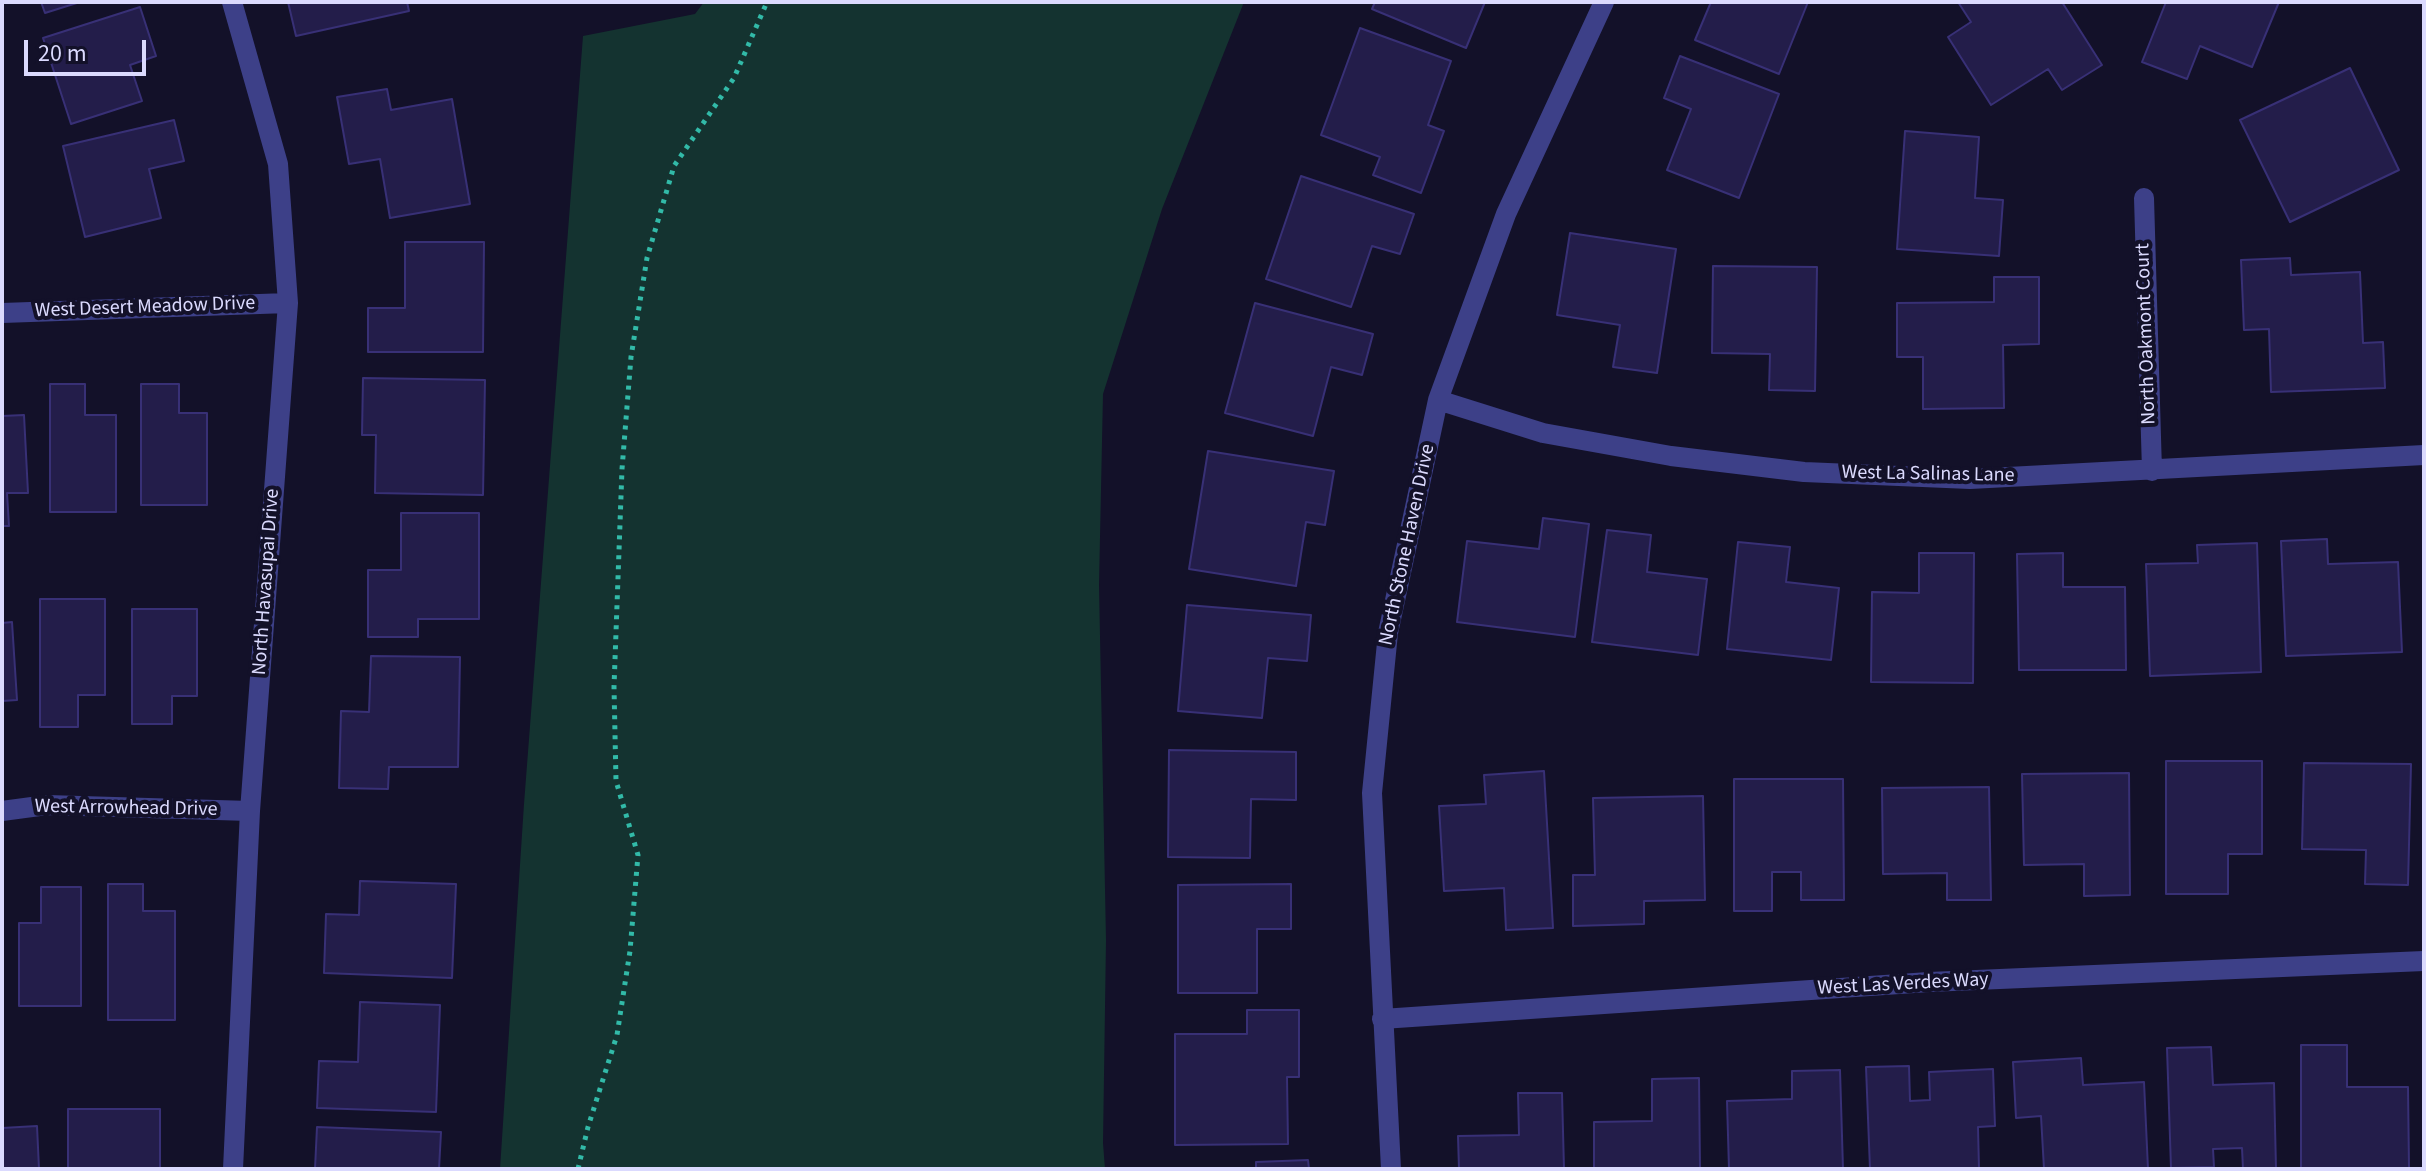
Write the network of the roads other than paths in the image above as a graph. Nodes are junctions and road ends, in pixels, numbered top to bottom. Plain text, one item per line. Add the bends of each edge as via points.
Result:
1 (232, 2) edge
2 (1604, 2) edge
3 (2144, 198) dead end
4 (288, 303) junction
5 (2, 313) edge
6 (1438, 400) junction
7 (2424, 455) edge
8 (2152, 471) junction
9 (2, 811) edge
10 (250, 811) junction
11 (2424, 961) edge
12 (1382, 1019) junction
13 (233, 1169) edge
14 (1391, 1169) edge

1 - 4 street, North Havasupai Drive via 278,164
2 - 6 street, North Stone Haven Drive via 1506,214
3 - 8 street, North Oakmont Court
4 - 5 street, West Desert Meadow Drive
4 - 10 street, North Havasupai Drive
6 - 8 street, West La Salinas Lane via 1543,433 1804,472 1970,479
6 - 12 street, North Stone Haven Drive via 1388,633 1372,793
7 - 8 street, West La Salinas Lane
9 - 10 street, West Arrowhead Drive via 47,805
10 - 13 street, North Havasupai Drive
11 - 12 street, West Las Verdes Way via 1929,982
12 - 14 street, North Stone Haven Drive

